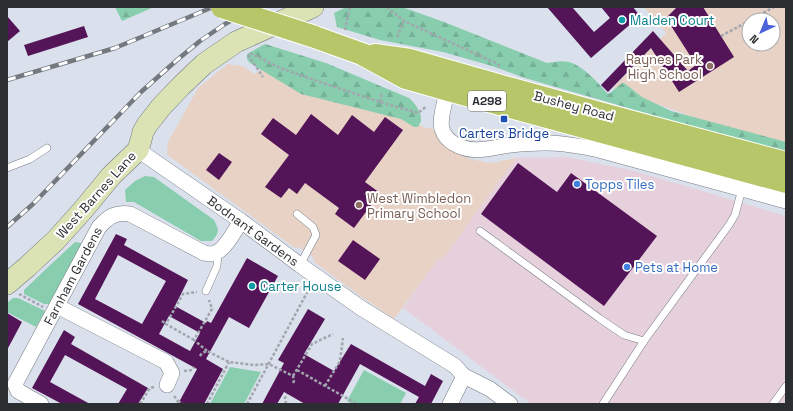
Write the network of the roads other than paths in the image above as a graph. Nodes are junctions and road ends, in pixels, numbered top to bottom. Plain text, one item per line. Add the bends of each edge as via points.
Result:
1 (222, 7) edge
2 (313, 7) edge
3 (362, 54) junction
4 (448, 90) junction
5 (47, 148) dead end
6 (138, 150) junction
7 (786, 163) edge
8 (7, 168) edge
9 (786, 182) edge
10 (742, 189) junction
11 (786, 201) edge
12 (297, 214) dead end
13 (241, 221) junction
14 (480, 232) dead end
15 (218, 252) junction
16 (300, 265) junction
17 (11, 288) edge
18 (206, 291) road end
19 (56, 309) junction
20 (644, 341) junction
21 (464, 376) junction
22 (167, 384) road end
23 (786, 386) edge
24 (41, 404) edge
25 (450, 404) edge
26 (510, 404) edge
27 (603, 404) edge
28 (773, 404) edge

1 - 3 main road, Bushey Road / A298, bridge
2 - 6 main road, West Barnes Lane via 236,42 204,64 161,107 147,125
3 - 4 main road, Bushey Road / A298 via 406,78
3 - 7 main road, Bushey Road / A298 via 410,60
4 - 9 main road, Bushey Road / A298
4 - 10 street via 442,128 451,142 469,150 542,143 570,144
5 - 8 lane via 30,159
6 - 13 street, Bodnant Gardens
6 - 17 main road, West Barnes Lane via 111,176 56,240 27,267
10 - 11 street
10 - 20 lane via 735,215 729,225
12 - 16 lane via 313,227 316,235
13 - 15 street
13 - 16 street, Bodnant Gardens
14 - 20 lane via 624,335
15 - 18 lane via 217,266
15 - 19 street, Farnham Gardens via 204,253 130,214 120,213 104,221 99,227
16 - 21 street, Bodnant Gardens via 361,308 455,366
19 - 22 street via 166,362 172,374
19 - 24 street, Farnham Gardens via 15,384 18,391
20 - 27 lane
21 - 25 street
21 - 26 street, Bodnant Gardens via 490,389
23 - 28 lane

